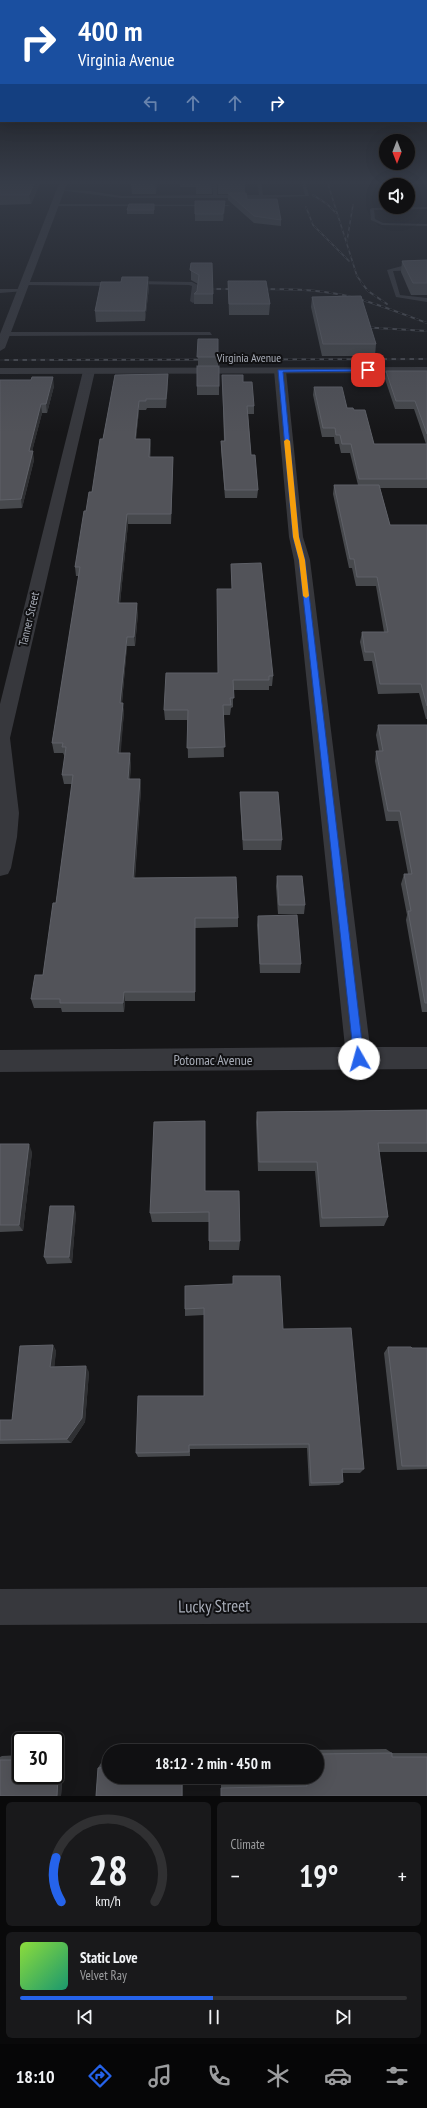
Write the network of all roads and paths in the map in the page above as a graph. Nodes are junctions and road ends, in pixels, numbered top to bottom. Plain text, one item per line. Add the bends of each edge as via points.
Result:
1 (32, 265) edge
2 (427, 268) edge
3 (123, 284) edge
4 (130, 284) edge
5 (24, 287) junction
6 (0, 291) edge
7 (398, 296) junction
8 (427, 296) edge
9 (427, 300) edge
10 (193, 301) edge
11 (6, 334) junction
12 (210, 334) dead end
13 (0, 348) edge
14 (280, 370) junction
15 (427, 370) edge
16 (0, 371) edge
17 (89, 371) junction
18 (0, 868) edge
19 (427, 1058) edge
20 (359, 1059) junction
21 (0, 1061) edge
22 (427, 1605) edge
23 (0, 1607) edge

1 - 5 street
2 - 7 lane via 390,270
3 - 5 lane
4 - 10 lane via 190,283 195,285
5 - 6 lane
5 - 11 street
7 - 8 lane
7 - 9 lane
11 - 12 lane
11 - 13 street
14 - 15 street, Virginia Avenue
14 - 17 street, Virginia Avenue
14 - 20 street via 296,537 302,560
16 - 17 street, Virginia Avenue
17 - 18 street, Tanner Street via 1,738 0,760 8,805 8,831
19 - 20 street, Potomac Avenue
20 - 21 street, Potomac Avenue
22 - 23 street, Lucky Street

